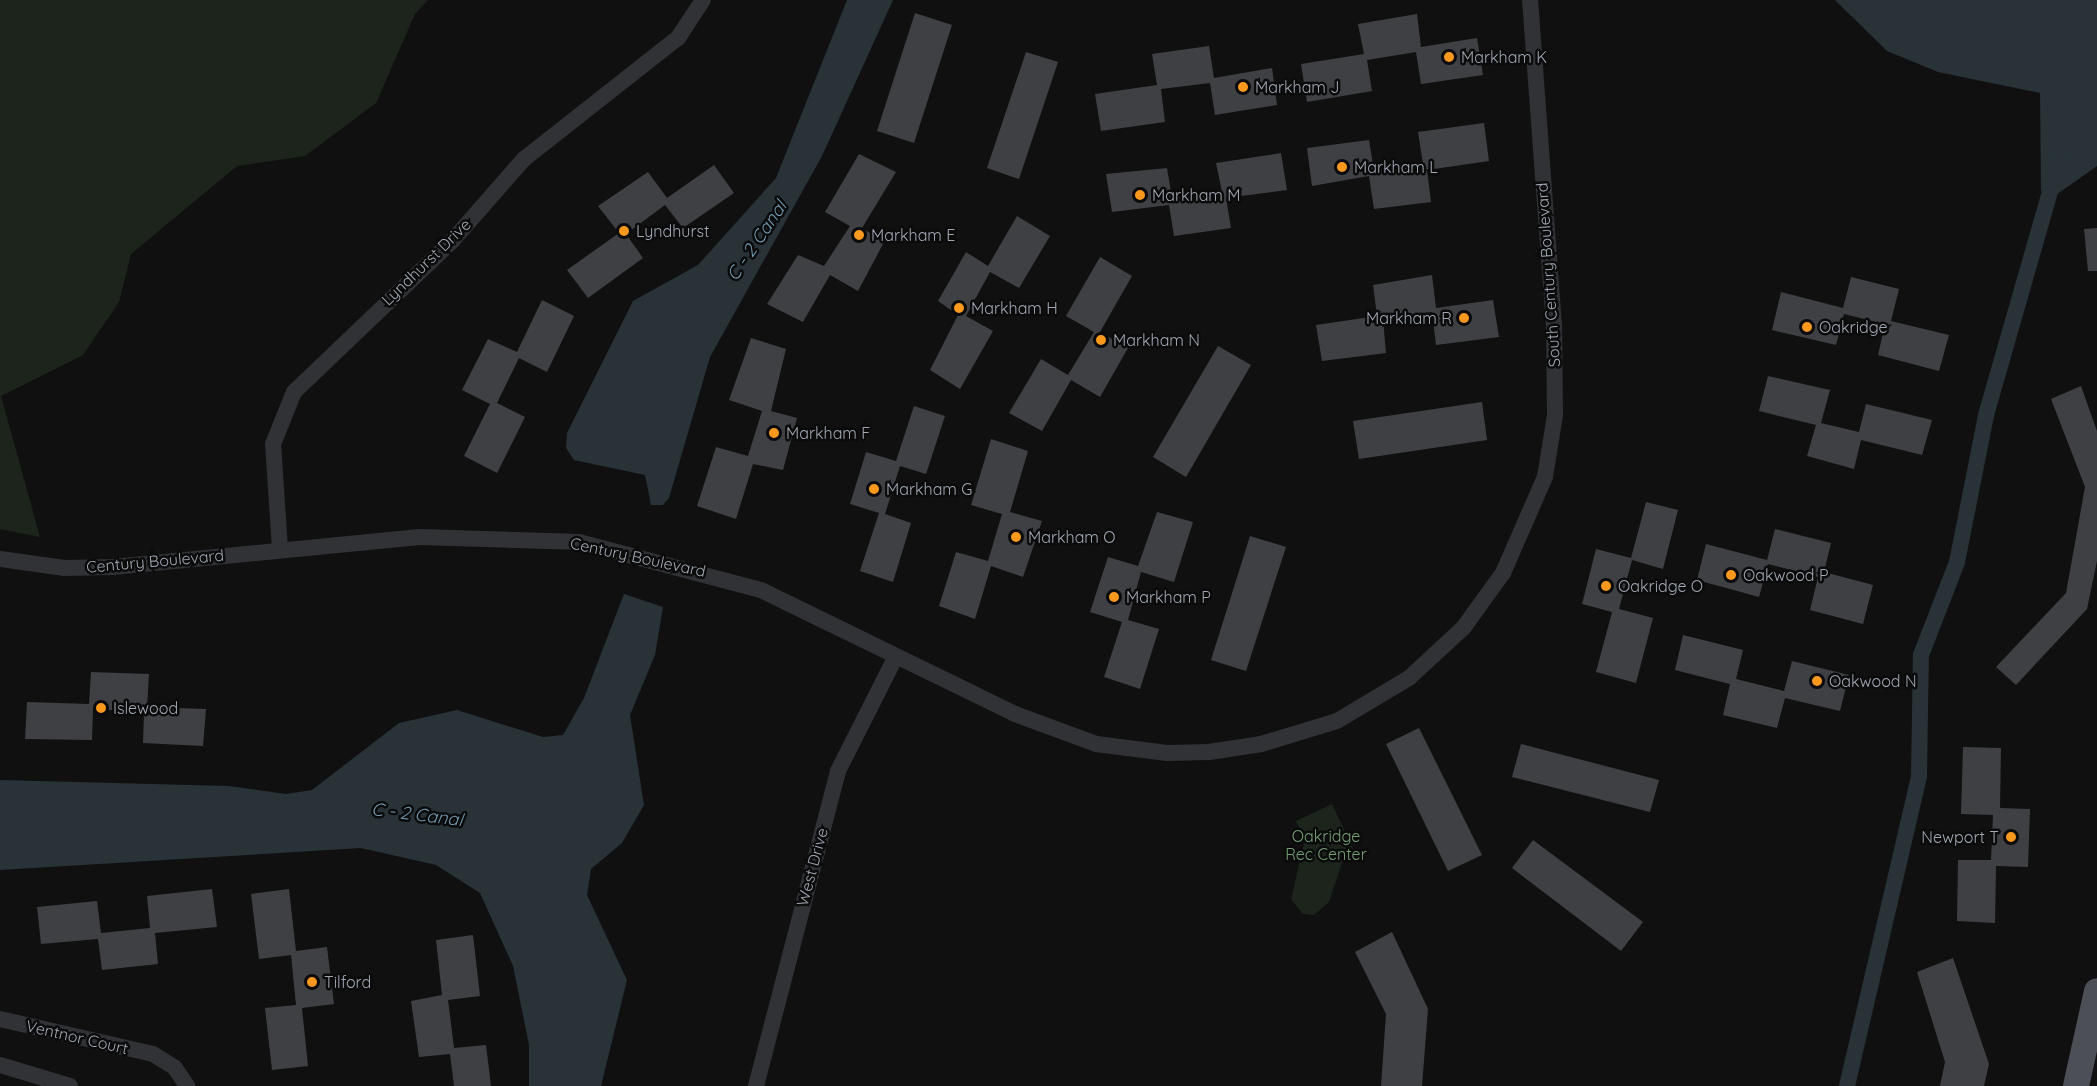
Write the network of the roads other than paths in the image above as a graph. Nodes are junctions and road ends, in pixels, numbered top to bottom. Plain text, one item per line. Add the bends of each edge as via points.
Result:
1 (703, 0) edge
2 (1530, 0) edge
3 (280, 549) junction
4 (0, 559) edge
5 (894, 658) junction
6 (1096, 744) joint
7 (2097, 991) edge
8 (0, 1019) edge
9 (0, 1065) edge
10 (70, 1086) edge
11 (187, 1086) edge
12 (756, 1086) edge
13 (2076, 1086) edge

1 - 3 street, Lyndhurst Drive via 678,38 524,159 453,240 294,392 273,444
2 - 6 street, South Century Boulevard via 1554,326 1555,415 1542,485 1503,573 1437,655 1374,702 1337,722 1261,744 1209,752 1167,753
3 - 4 street, Century Boulevard via 113,567 64,568
3 - 5 street, Century Boulevard via 420,537 579,542 725,577 820,617
5 - 6 street, Century Boulevard via 1056,731
5 - 12 street, West Drive via 838,771
7 - 13 main road
8 - 11 street, Ventnor Court via 153,1054 175,1068
9 - 10 street

